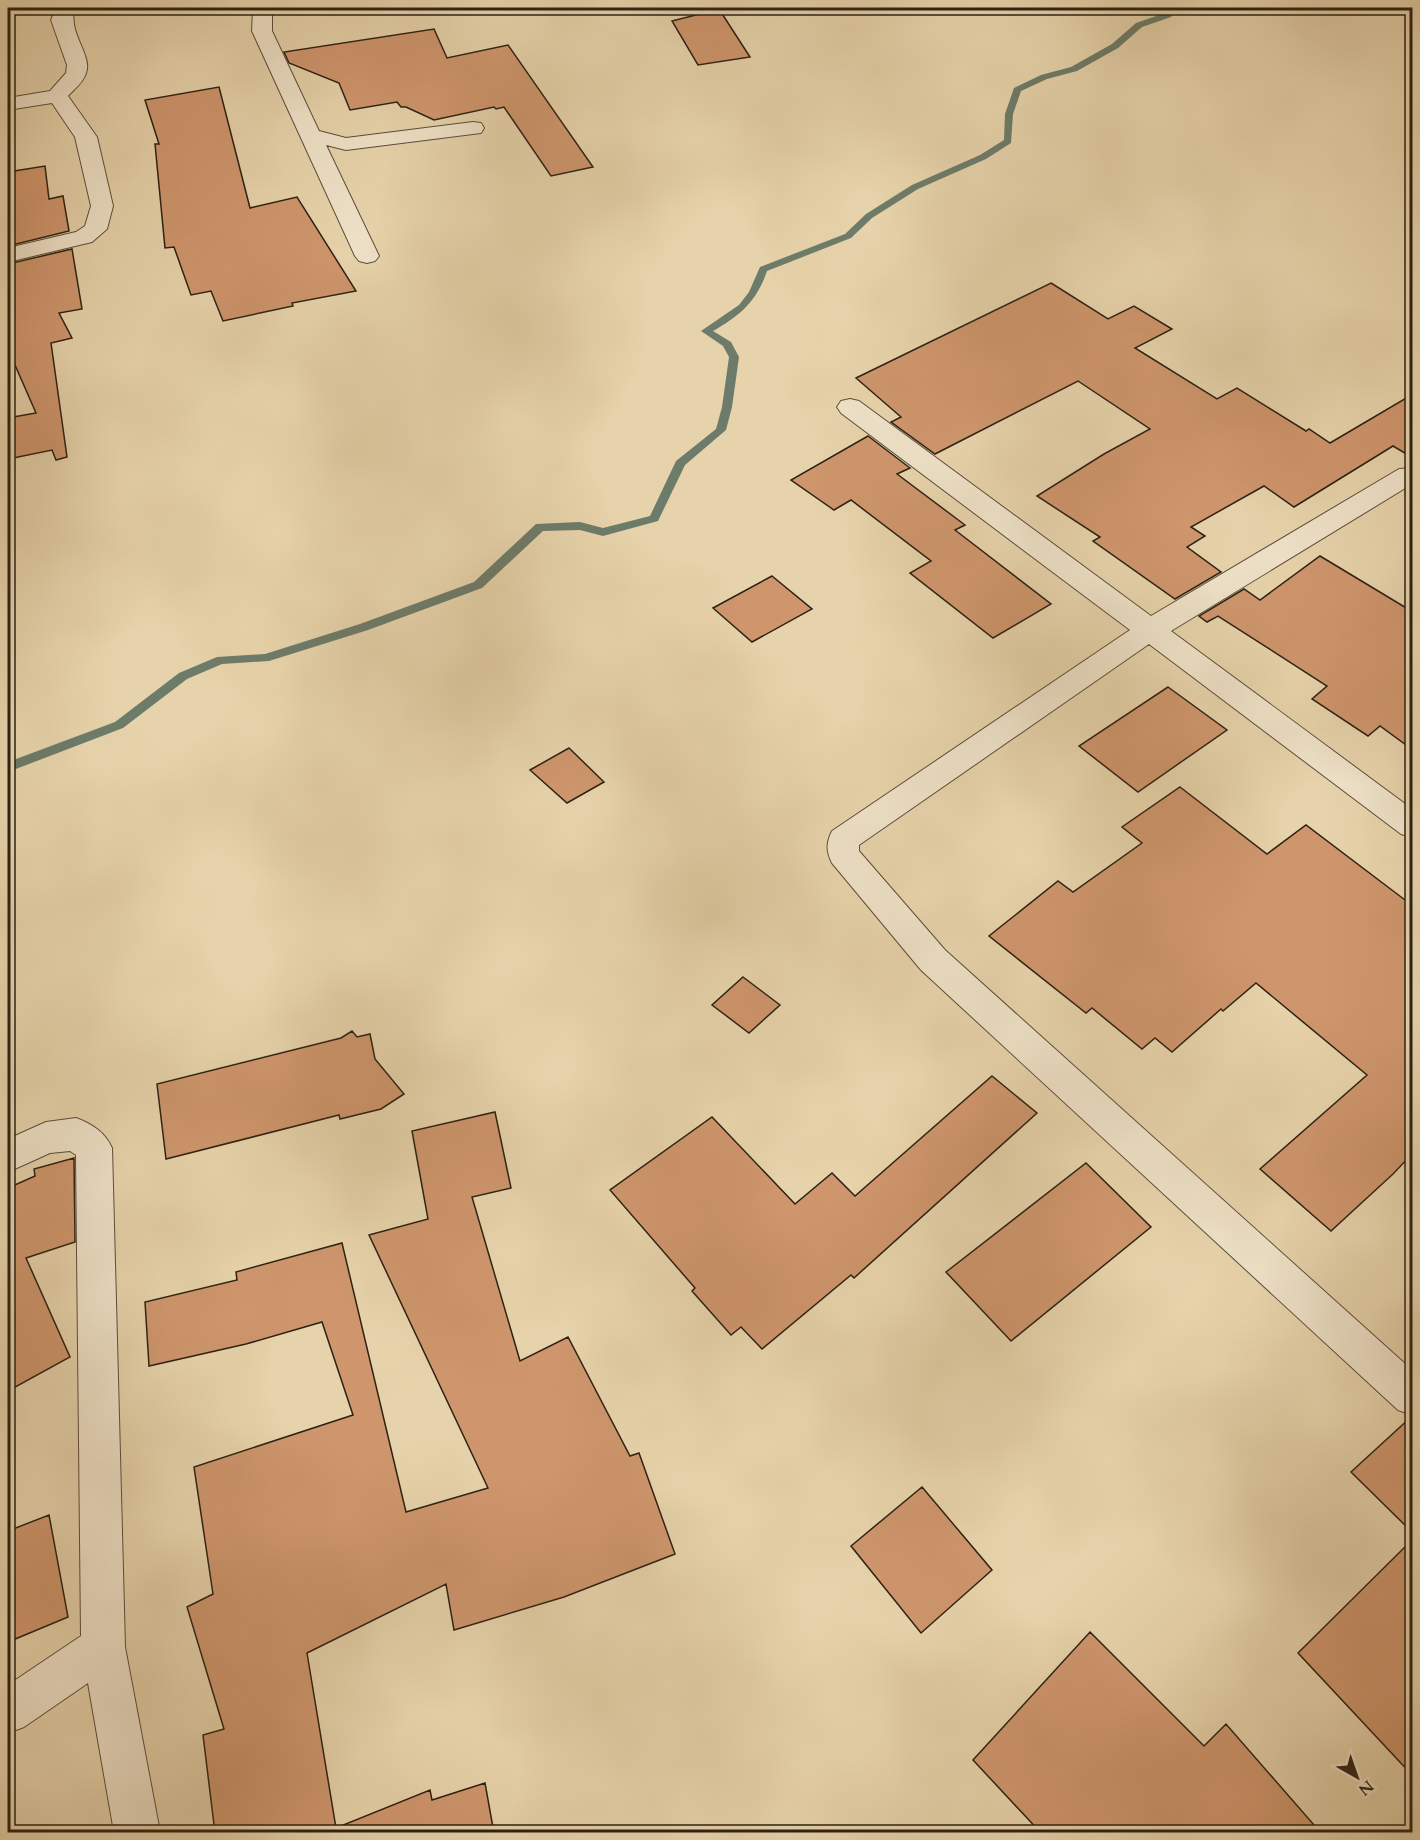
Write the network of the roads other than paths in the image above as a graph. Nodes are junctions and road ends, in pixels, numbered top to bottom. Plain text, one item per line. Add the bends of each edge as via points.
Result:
1 (65, 8) edge
2 (262, 8) edge
3 (57, 96) junction
4 (8, 104) edge
5 (473, 128) dead end
6 (310, 135) junction
7 (8, 255) edge
8 (367, 256) dead end
9 (850, 407) dead end
10 (1408, 475) dead end
11 (1150, 630) junction
12 (1413, 825) edge
13 (8, 1156) edge
14 (1413, 1396) edge
15 (103, 1647) junction
16 (8, 1711) edge
17 (136, 1833) edge

1 - 3 street via 61,20 77,65 76,74
2 - 6 street via 262,31
3 - 4 street
3 - 7 street via 86,136 102,206 96,229 84,237
5 - 6 street via 346,144
6 - 8 street
9 - 11 street
10 - 11 street
11 - 12 street
11 - 14 street via 843,840 843,854 933,960
13 - 15 street via 46,1138 76,1134 94,1148
15 - 16 street
15 - 17 street

